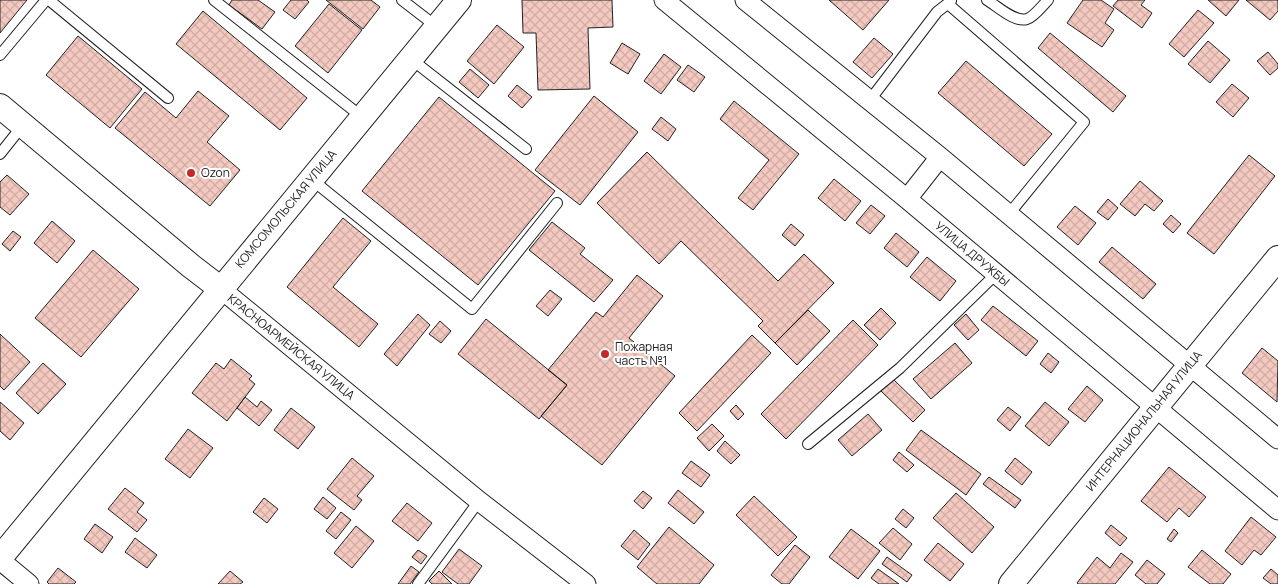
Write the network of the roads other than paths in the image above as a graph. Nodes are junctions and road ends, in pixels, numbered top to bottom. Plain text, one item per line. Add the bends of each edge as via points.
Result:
1 (48, 0) edge
2 (214, 0) edge
3 (402, 0) edge
4 (459, 0) edge
5 (664, 0) edge
6 (745, 0) edge
7 (987, 0) edge
8 (1048, 0) edge
9 (950, 2) edge
10 (437, 27) junction
11 (0, 55) edge
12 (410, 59) junction
13 (168, 98) dead end
14 (870, 100) junction
15 (0, 106) edge
16 (362, 117) junction
17 (23, 125) junction
18 (526, 150) dead end
19 (0, 154) edge
20 (940, 157) junction
21 (311, 180) junction
22 (907, 199) junction
23 (557, 203) dead end
24 (1009, 214) junction
25 (1278, 258) edge
26 (996, 274) junction
27 (221, 289) junction
28 (1190, 365) junction
29 (1156, 407) junction
30 (1278, 439) edge
31 (808, 444) dead end
32 (479, 501) junction
33 (1278, 510) edge
34 (0, 559) edge
35 (29, 584) edge
36 (418, 584) edge
37 (586, 584) edge
38 (1011, 584) edge

1 - 11 lane
1 - 13 lane
2 - 16 lane
3 - 10 lane
4 - 10 street, КОМСОМОЛЬСКАЯ УЛИЦА
5 - 22 street, УЛИЦА ДРУЖБЫ
6 - 14 street
7 - 8 lane via 1020,20 1027,19
9 - 14 lane via 937,12
9 - 24 lane via 1084,122
10 - 12 street, КОМСОМОЛЬСКАЯ УЛИЦА
12 - 16 street, КОМСОМОЛЬСКАЯ УЛИЦА
12 - 18 lane
14 - 20 street
15 - 17 street, КРАСНОАРМЕЙСКАЯ УЛИЦА
16 - 21 street, КОМСОМОЛЬСКАЯ УЛИЦА
17 - 19 lane
17 - 27 street, КРАСНОАРМЕЙСКАЯ УЛИЦА
20 - 22 street
20 - 24 street
21 - 23 lane via 472,309
21 - 27 street, КОМСОМОЛЬСКАЯ УЛИЦА
22 - 26 street, УЛИЦА ДРУЖБЫ
24 - 28 street
25 - 28 street, ИНТЕРНАЦИОНАЛЬНАЯ УЛИЦА
26 - 29 street, УЛИЦА ДРУЖБЫ
26 - 31 lane via 900,368
27 - 32 street, КРАСНОАРМЕЙСКАЯ УЛИЦА
27 - 34 street, КОМСОМОЛЬСКАЯ УЛИЦА
28 - 29 street, ИНТЕРНАЦИОНАЛЬНАЯ УЛИЦА
28 - 30 street
29 - 33 street, УЛИЦА ДРУЖБЫ
29 - 38 street, ИНТЕРНАЦИОНАЛЬНАЯ УЛИЦА
32 - 36 lane
32 - 37 street, КРАСНОАРМЕЙСКАЯ УЛИЦА
34 - 35 street

